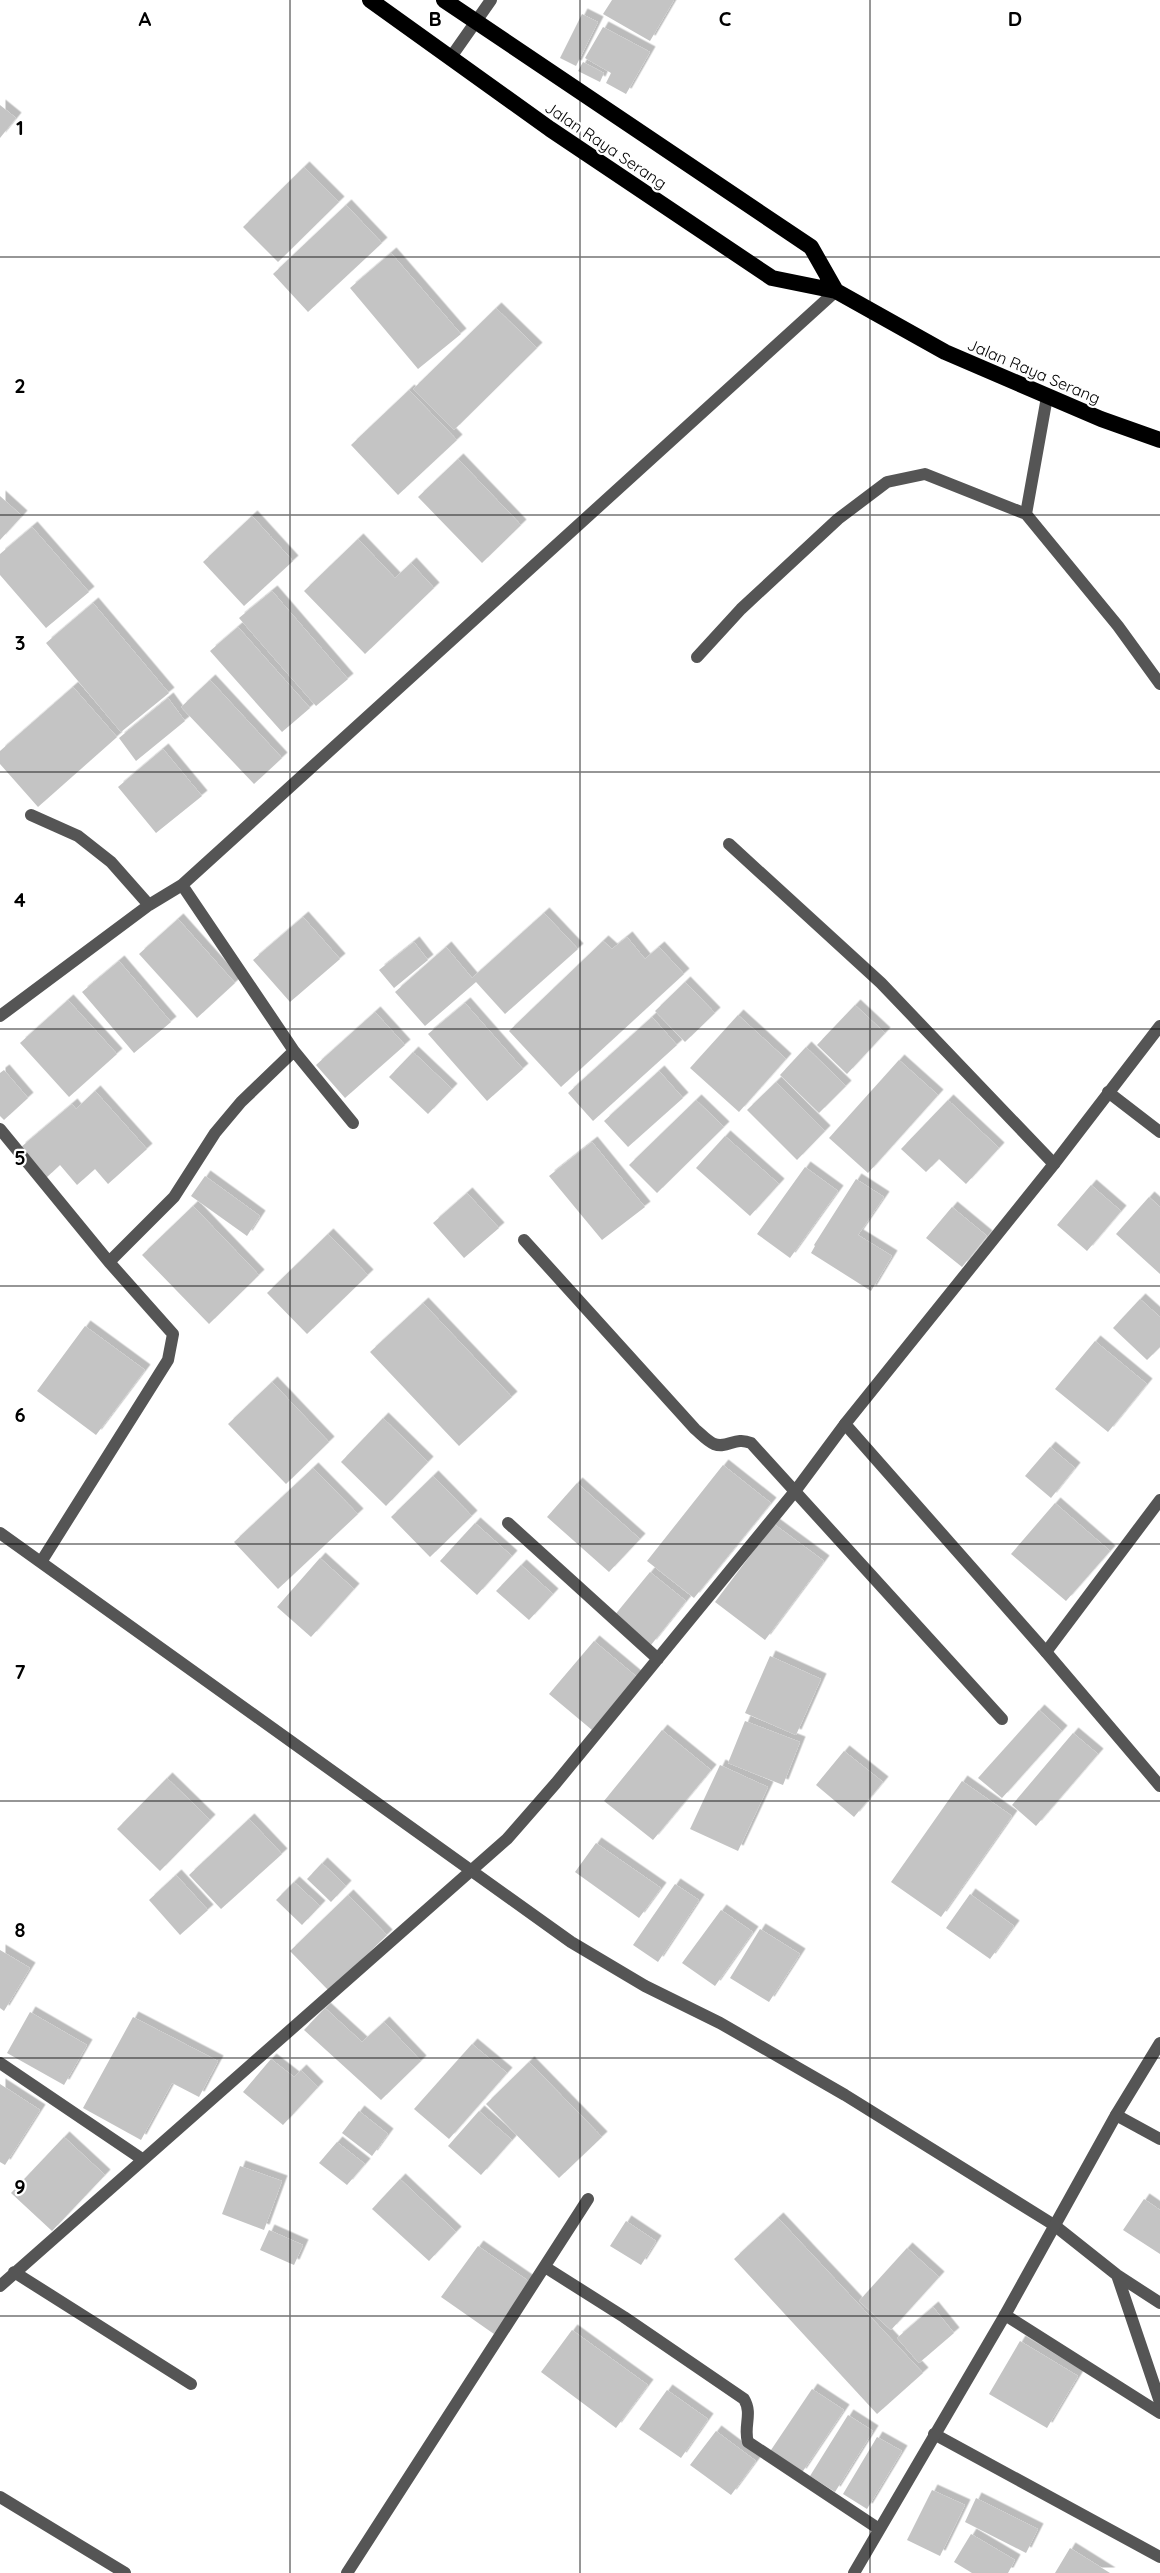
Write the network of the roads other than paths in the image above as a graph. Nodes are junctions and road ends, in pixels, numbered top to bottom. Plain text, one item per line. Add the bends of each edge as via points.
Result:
1 (370, 0) edge
2 (444, 0) edge
3 (491, 0) edge
4 (476, 22) junction
5 (451, 57) junction
6 (836, 291) junction
7 (1047, 397) junction
8 (1160, 440) edge
9 (1026, 514) junction
10 (697, 657) dead end
11 (1160, 684) edge
12 (31, 815) dead end
13 (729, 844) dead end
14 (182, 885) junction
15 (148, 905) junction
16 (0, 1016) edge
17 (1160, 1026) edge
18 (294, 1052) junction
19 (1108, 1092) junction
20 (353, 1124) dead end
21 (0, 1129) edge
22 (1160, 1132) edge
23 (1053, 1164) junction
24 (524, 1240) dead end
25 (109, 1262) junction
26 (845, 1424) junction
27 (796, 1490) junction
28 (1160, 1500) edge
29 (508, 1523) dead end
30 (0, 1533) edge
31 (41, 1562) junction
32 (1046, 1652) junction
33 (658, 1659) junction
34 (1002, 1719) dead end
35 (1160, 1786) edge
36 (469, 1871) junction
37 (1160, 2043) edge
38 (0, 2063) edge
39 (1116, 2115) junction
40 (1160, 2139) edge
41 (142, 2159) junction
42 (588, 2199) dead end
43 (1054, 2225) junction
44 (545, 2267) junction
45 (14, 2272) junction
46 (1117, 2275) junction
47 (0, 2286) edge
48 (1160, 2303) edge
49 (1005, 2316) junction
50 (192, 2384) dead end
51 (1160, 2402) edge
52 (1160, 2413) edge
53 (934, 2434) junction
54 (0, 2497) edge
55 (879, 2529) junction
56 (1160, 2557) edge
57 (125, 2573) edge
58 (347, 2573) edge
59 (854, 2573) edge

1 - 5 highway, Jalan Raya Serang
2 - 4 highway, Jalan Raya Serang
3 - 4 street
4 - 5 street
4 - 6 highway, Jalan Raya Serang via 811,247
5 - 6 highway, Jalan Raya Serang via 550,129 772,278
6 - 7 highway, Jalan Raya Serang via 945,352
6 - 14 street
7 - 8 highway, Jalan Raya Serang
7 - 9 street
9 - 10 street via 925,474 887,482 838,519 741,609
9 - 11 street
12 - 15 street via 78,836 111,862
13 - 23 street via 881,983
14 - 15 street
14 - 18 street
15 - 16 street
17 - 19 street
18 - 20 street
18 - 25 street via 241,1102 215,1133 174,1197
19 - 22 street
19 - 23 street
21 - 25 street
23 - 26 street
24 - 27 street via 695,1429 716,1445 738,1440 751,1443
25 - 31 street via 173,1334 168,1360
26 - 27 street
26 - 32 street
27 - 33 street
27 - 34 street
28 - 32 street
29 - 33 street
30 - 31 street
31 - 36 street
32 - 35 street
33 - 36 street via 507,1839
36 - 41 street
36 - 43 street via 571,1942 845,2095
37 - 39 street
38 - 41 street
39 - 40 street
39 - 43 street
41 - 45 street
42 - 44 street
43 - 46 street
43 - 49 street
44 - 55 street via 744,2399 749,2408 745,2433 748,2442
44 - 58 street
45 - 47 street
45 - 50 street
46 - 48 street
46 - 51 street
49 - 52 street
49 - 53 street
53 - 55 street
53 - 56 street
54 - 57 street
55 - 59 street

